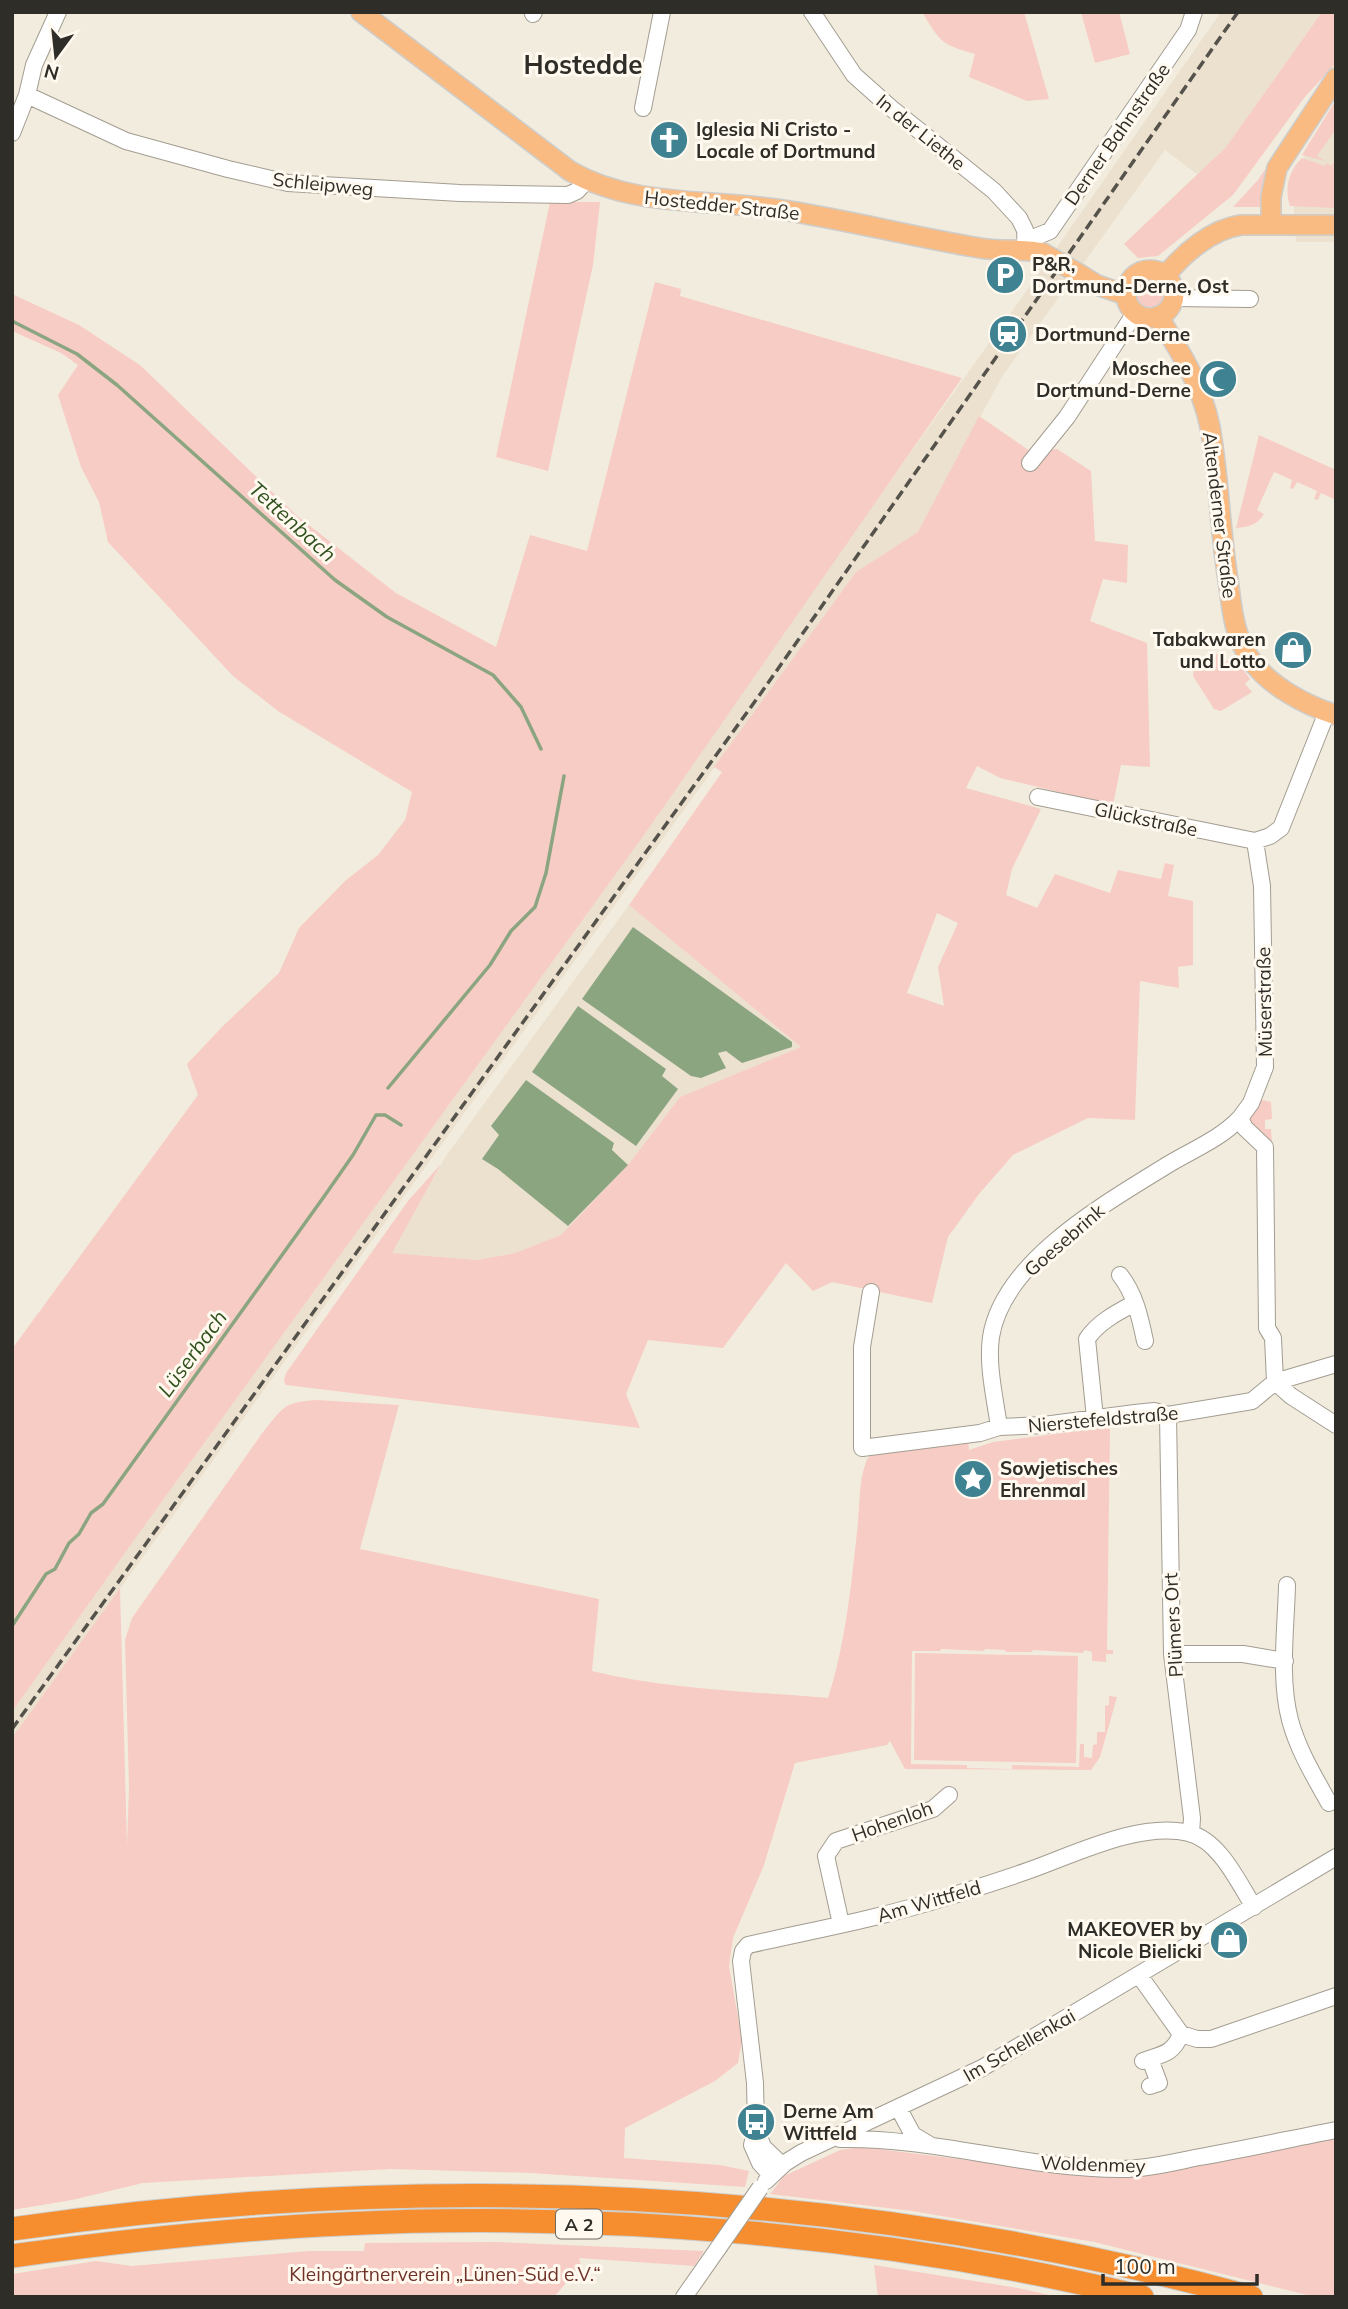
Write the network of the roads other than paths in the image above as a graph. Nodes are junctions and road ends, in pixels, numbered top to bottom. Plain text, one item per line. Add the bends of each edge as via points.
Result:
1 (58, 12) edge
2 (361, 12) edge
3 (662, 12) edge
4 (812, 12) edge
5 (1194, 12) edge
6 (1336, 78) edge
7 (27, 95) junction
8 (643, 108) dead end
9 (12, 133) edge
10 (586, 180) junction
11 (1271, 225) junction
12 (1336, 225) edge
13 (1031, 248) junction
14 (1166, 275) junction
15 (1126, 295) junction
16 (1174, 298) junction
17 (1250, 299) dead end
18 (1135, 313) junction
19 (1158, 316) junction
20 (1030, 463) dead end
21 (1332, 714) edge
22 (1038, 797) dead end
23 (1255, 841) junction
24 (1240, 1118) junction
25 (1120, 1275) dead end
26 (870, 1292) dead end
27 (1135, 1303) junction
28 (1145, 1341) dead end
29 (1336, 1364) edge
30 (1275, 1382) junction
31 (1168, 1415) junction
32 (1095, 1418) junction
33 (1336, 1425) edge
34 (999, 1427) junction
35 (1287, 1585) dead end
36 (1172, 1654) junction
37 (1285, 1661) junction
38 (949, 1795) dead end
39 (1329, 1803) dead end
40 (1191, 1834) junction
41 (1336, 1857) edge
42 (1254, 1907) junction
43 (841, 1924) junction
44 (1139, 1975) junction
45 (1336, 1996) edge
46 (1181, 2034) junction
47 (1150, 2086) dead end
48 (892, 2112) junction
49 (1336, 2130) edge
50 (832, 2139) junction
51 (912, 2144) junction
52 (932, 2146) junction
53 (777, 2170) junction
54 (12, 2229) edge
55 (12, 2256) edge
56 (684, 2297) edge
57 (1142, 2297) edge
58 (1251, 2297) edge

1 - 7 street via 34,65
2 - 10 main road, Hostedder Straße
3 - 8 street
4 - 13 street, In der Liethe via 854,75 994,191 1019,218
5 - 13 street, Derner Bahnstraße via 1188,30 1050,231
6 - 11 main road via 1277,168
7 - 9 street
7 - 10 street, Schleipweg via 126,141 288,183 568,195
10 - 13 main road, Hostedder Straße via 636,196 775,209 981,249
11 - 12 main road
11 - 14 main road via 1241,225 1216,232
13 - 15 main road, Hostedder Straße, bridge via 1097,285
14 - 15 main road via 1140,272 1132,278
14 - 16 main road
15 - 18 main road
16 - 17 street
16 - 19 main road
18 - 19 main road
18 - 20 street via 1068,417
19 - 21 main road, Altenderner Straße via 1198,385 1210,426 1231,606 1241,643 1250,660 1271,680
21 - 23 street via 1281,828
22 - 23 street, Glückstraße
23 - 24 street, Müserstraße via 1262,886 1265,1067
24 - 30 street via 1265,1147 1267,1328 1273,1338
24 - 34 street, Goesebrink via 1226,1133 1077,1224 1024,1272 996,1317 991,1338
25 - 27 street
26 - 34 street, Nierstefeldstraße via 862,1347 862,1448
27 - 28 street
27 - 32 street via 1111,1316 1087,1339
29 - 30 street, Nierstefeldstraße
30 - 31 street, Nierstefeldstraße via 1252,1401
30 - 33 street
31 - 32 street, Nierstefeldstraße via 1154,1411
31 - 36 street, Plümers Ort
32 - 34 street, Nierstefeldstraße
35 - 37 street
36 - 37 street via 1243,1654
36 - 40 street, Plümers Ort
37 - 39 street via 1286,1696 1295,1734
38 - 43 street, Hohenloh via 933,1809 836,1841 829,1848 827,1863
40 - 42 street via 1215,1850
40 - 43 street, Am Wittfeld via 1137,1835 943,1899
41 - 42 street, Im Schellenkai
42 - 44 street, Im Schellenkai
43 - 53 street, Am Wittfeld via 748,1945 743,1951 755,2083 753,2149 760,2163
44 - 46 street
44 - 48 street, Im Schellenkai via 982,2068
45 - 46 street via 1211,2039
46 - 47 street via 1171,2051 1147,2060 1159,2082
48 - 50 street, Im Schellenkai
48 - 51 street via 900,2137
48 - 52 street via 913,2135
49 - 52 street, Woldenmey via 1123,2169 1065,2167
50 - 51 street, Woldenmey
50 - 53 street, Im Schellenkai
51 - 52 street, Woldenmey
53 - 56 street, Im Schellenkai, bridge
54 - 58 highway, A 2 via 297,2200 503,2194 610,2198 763,2209 922,2228 1121,2265
55 - 57 highway, A 2 via 302,2226 554,2222 830,2242

